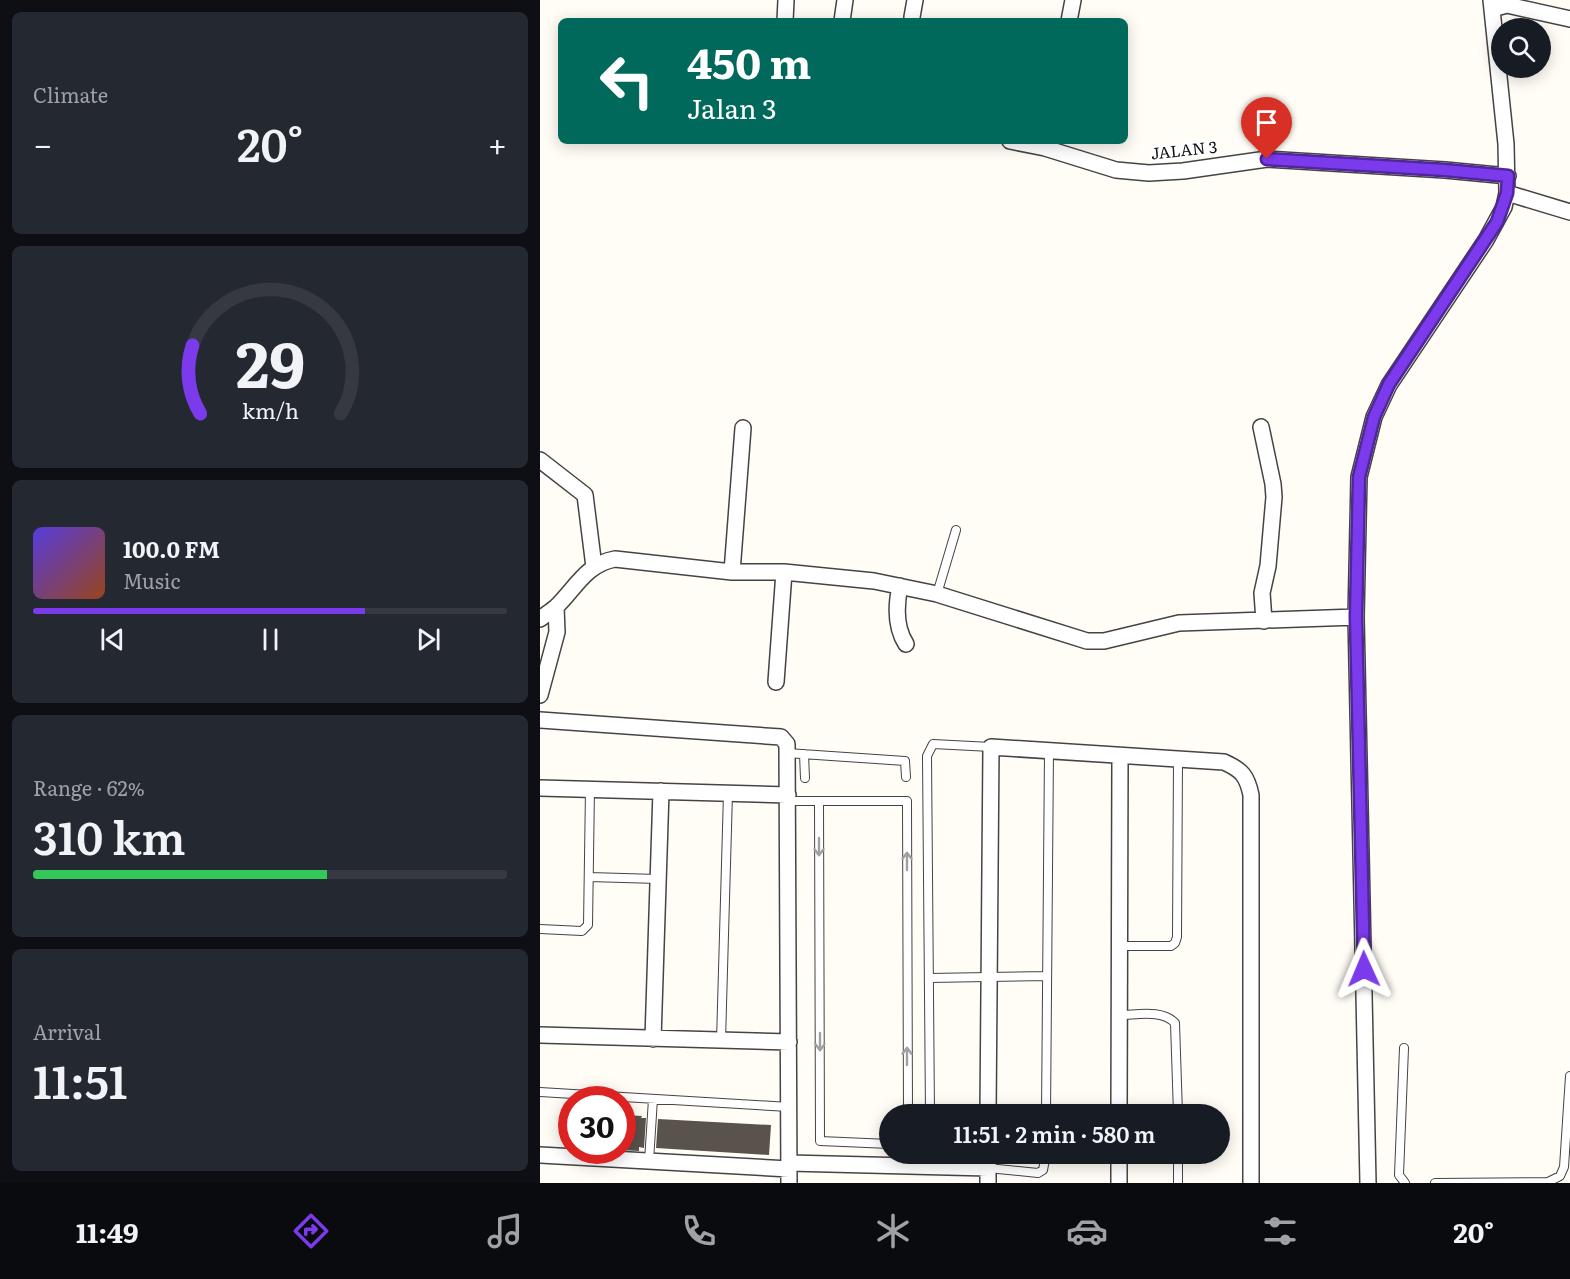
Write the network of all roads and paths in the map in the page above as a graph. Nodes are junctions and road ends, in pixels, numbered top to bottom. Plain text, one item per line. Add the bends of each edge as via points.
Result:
1 (786, 0) edge
2 (845, 0) edge
3 (915, 0) edge
4 (1072, 0) edge
5 (1491, 5) edge
6 (912, 17) dead end
7 (785, 18) edge
8 (842, 18) edge
9 (1069, 18) edge
10 (1570, 19) edge
11 (1045, 145) edge
12 (1508, 176) junction
13 (1507, 193) junction
14 (1570, 212) edge
15 (1261, 427) dead end
16 (743, 428) dead end
17 (540, 460) edge
18 (956, 530) dead end
19 (594, 567) junction
20 (732, 572) junction
21 (784, 572) junction
22 (900, 586) junction
23 (938, 594) junction
24 (556, 607) junction
25 (1356, 617) junction
26 (540, 619) edge
27 (1264, 621) junction
28 (906, 644) dead end
29 (776, 682) dead end
30 (540, 695) edge
31 (540, 720) edge
32 (990, 747) junction
33 (1049, 751) junction
34 (787, 753) junction
35 (804, 754) junction
36 (1120, 756) junction
37 (1178, 760) junction
38 (906, 777) dead end
39 (805, 778) dead end
40 (540, 788) edge
41 (590, 789) junction
42 (661, 791) junction
43 (728, 793) junction
44 (788, 798) junction
45 (819, 801) junction
46 (589, 877) junction
47 (658, 879) junction
48 (540, 929) edge
49 (1119, 946) junction
50 (1047, 976) junction
51 (989, 977) junction
52 (929, 978) junction
53 (1119, 1015) junction
54 (540, 1035) edge
55 (653, 1039) junction
56 (721, 1041) junction
57 (789, 1042) junction
58 (1404, 1048) dead end
59 (1570, 1076) edge
60 (540, 1092) edge
61 (653, 1099) junction
62 (908, 1104) edge
63 (930, 1104) edge
64 (988, 1104) edge
65 (1046, 1104) edge
66 (1119, 1104) edge
67 (1178, 1104) edge
68 (789, 1107) junction
69 (879, 1144) edge
70 (540, 1155) edge
71 (649, 1161) junction
72 (879, 1163) edge
73 (955, 1164) edge
74 (1044, 1164) edge
75 (1119, 1164) edge
76 (1178, 1164) edge
77 (988, 1168) edge
78 (789, 1172) edge
79 (1119, 1183) edge
80 (1178, 1183) edge
81 (1251, 1183) edge
82 (1368, 1183) edge
83 (1404, 1183) edge
84 (1430, 1183) edge
85 (1435, 1183) edge

1 - 7 street
2 - 8 street
3 - 6 street
4 - 9 street
5 - 10 street
5 - 12 street
11 - 12 street, JALAN 3 via 1116,170 1149,173 1267,159
12 - 13 street
13 - 14 street
13 - 25 street via 1497,222 1389,384 1374,417 1359,477
15 - 27 street via 1274,497 1262,593
16 - 20 street
17 - 19 street via 585,495
18 - 23 lane
19 - 20 street via 615,560
19 - 24 street
20 - 21 street
21 - 22 street
21 - 29 street
22 - 23 street
22 - 28 street via 897,613
23 - 27 street via 1087,641 1104,641 1179,623
24 - 26 street
24 - 30 street via 557,632
25 - 27 street
25 - 82 street
31 - 34 street via 781,737 787,744
32 - 33 street
32 - 51 street
32 - 52 lane via 933,744 927,756
33 - 36 street
33 - 50 lane
34 - 35 lane
34 - 44 street
35 - 38 lane via 905,761
35 - 39 lane
36 - 37 street
36 - 49 street
37 - 49 lane via 1177,938 1171,946
37 - 81 street via 1224,762 1235,767 1247,779 1251,795
40 - 41 street
41 - 42 street
41 - 46 lane
42 - 43 street
42 - 47 street
43 - 44 street
43 - 56 lane
44 - 45 lane
44 - 57 street
62 -> 45 lane via 907,801
45 -> 69 lane via 820,1141
46 - 47 lane
46 - 48 lane via 588,925 582,931
47 - 55 street
49 - 53 street
50 - 51 lane
50 - 65 lane
51 - 52 lane
51 - 64 street
52 - 63 lane
53 - 66 street
53 - 67 lane via 1162,1014 1175,1023
54 - 55 street
55 - 56 street
56 - 57 street
57 - 68 street
58 - 83 lane via 1399,1175
59 - 85 lane via 1564,1167 1560,1176 1548,1182
60 - 61 lane
61 - 68 lane
61 - 71 lane
68 - 78 street
70 - 71 street
71 - 78 street
72 - 78 street
73 - 77 street
74 - 77 lane via 1038,1173
75 - 79 street
76 - 80 lane
84 - 85 lane

